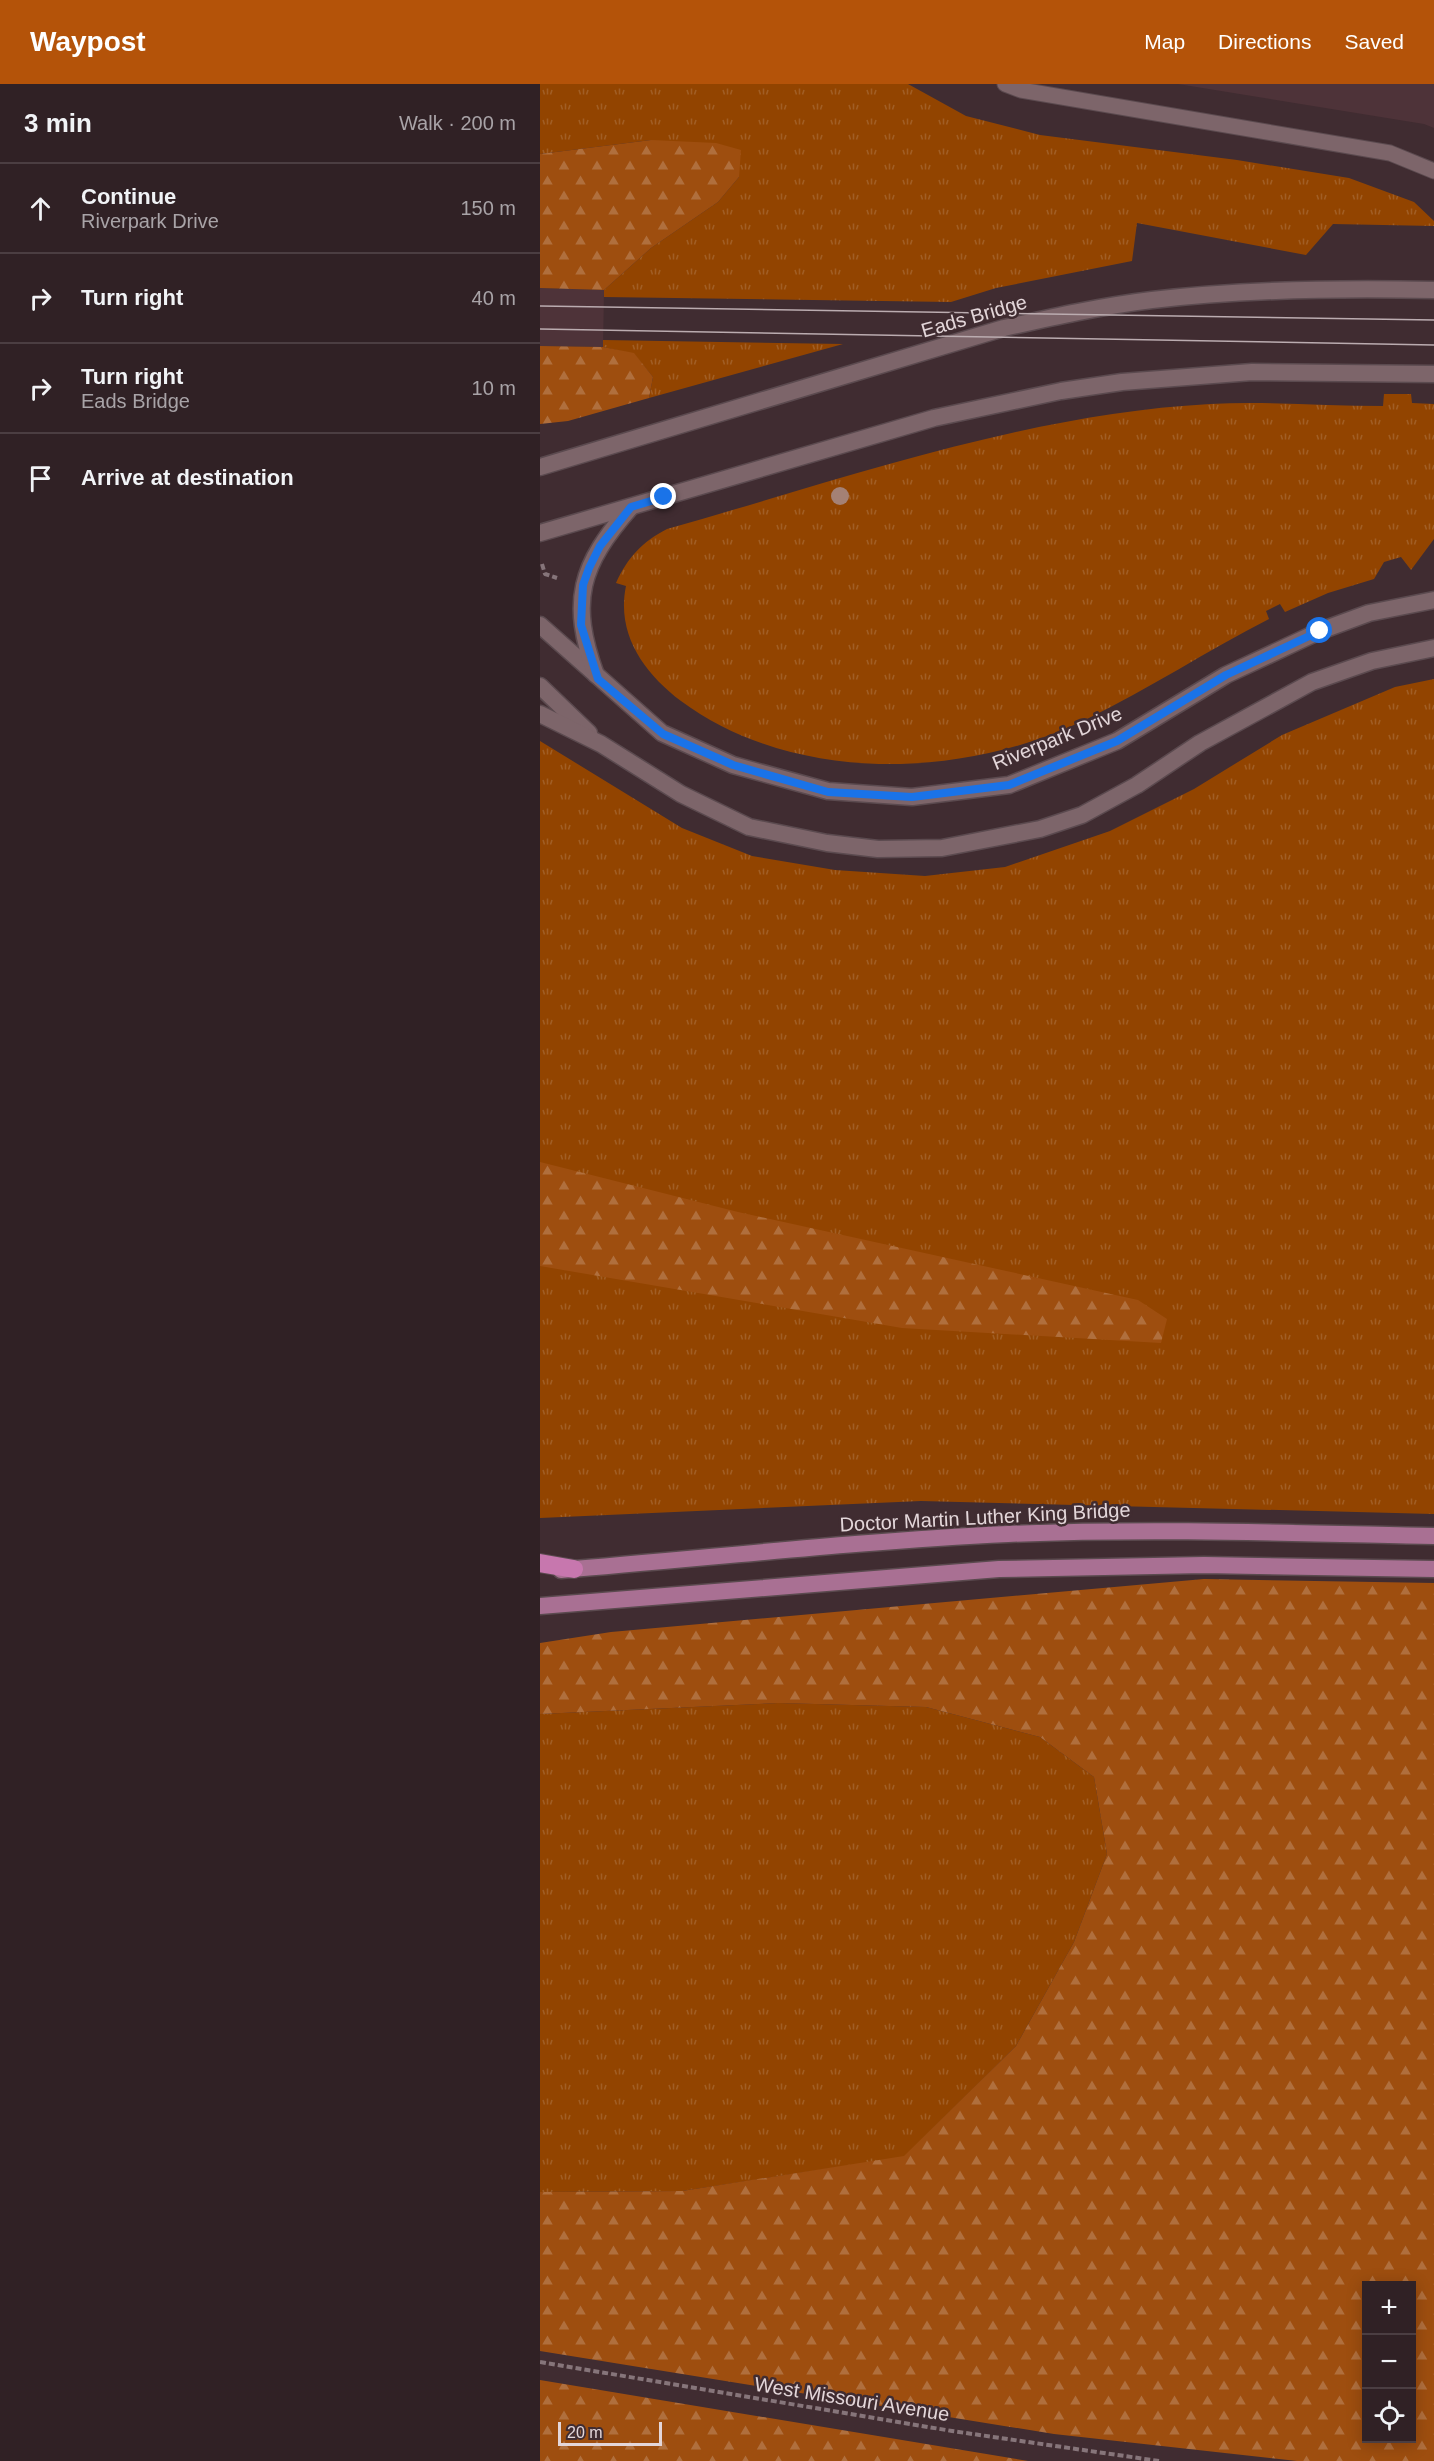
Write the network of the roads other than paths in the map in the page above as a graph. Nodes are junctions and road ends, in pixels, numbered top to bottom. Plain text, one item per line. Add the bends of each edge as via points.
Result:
1 (1005, 84) edge
2 (1434, 171) edge
3 (1434, 290) edge
4 (1434, 374) edge
5 (540, 467) edge
6 (631, 507) junction
7 (540, 533) edge
8 (1434, 600) edge
9 (540, 624) edge
10 (1434, 648) edge
11 (598, 679) junction
12 (540, 686) edge
13 (540, 714) edge
14 (601, 744) junction
15 (1434, 1536) edge
16 (540, 1563) edge
17 (574, 1569) junction
18 (1434, 1569) edge
19 (540, 1572) edge
20 (540, 1606) edge

1 - 2 lane via 1021,90 1390,153
3 - 5 street, Eads Bridge via 1220,293 1081,310 1004,328
4 - 6 street via 1252,372 1190,375 1061,391 934,418
6 - 7 street
6 - 11 street via 600,546 583,585 581,625
8 - 11 street, Riverpark Drive via 1369,613 1300,639 1226,675 1117,741 1009,785 912,797 828,792 733,765 663,734
9 - 11 street, Riverpark Drive
10 - 14 street via 1372,661 1312,682 1200,743 1137,785 1082,815 1040,829 942,848 868,848 749,827 681,794
12 - 14 street
13 - 14 street
15 - 17 main road, Doctor Martin Luther King Bridge via 1121,1531 913,1539
16 - 17 highway
17 - 19 main road, Doctor Martin Luther King Bridge
18 - 20 main road via 1093,1565 965,1571

